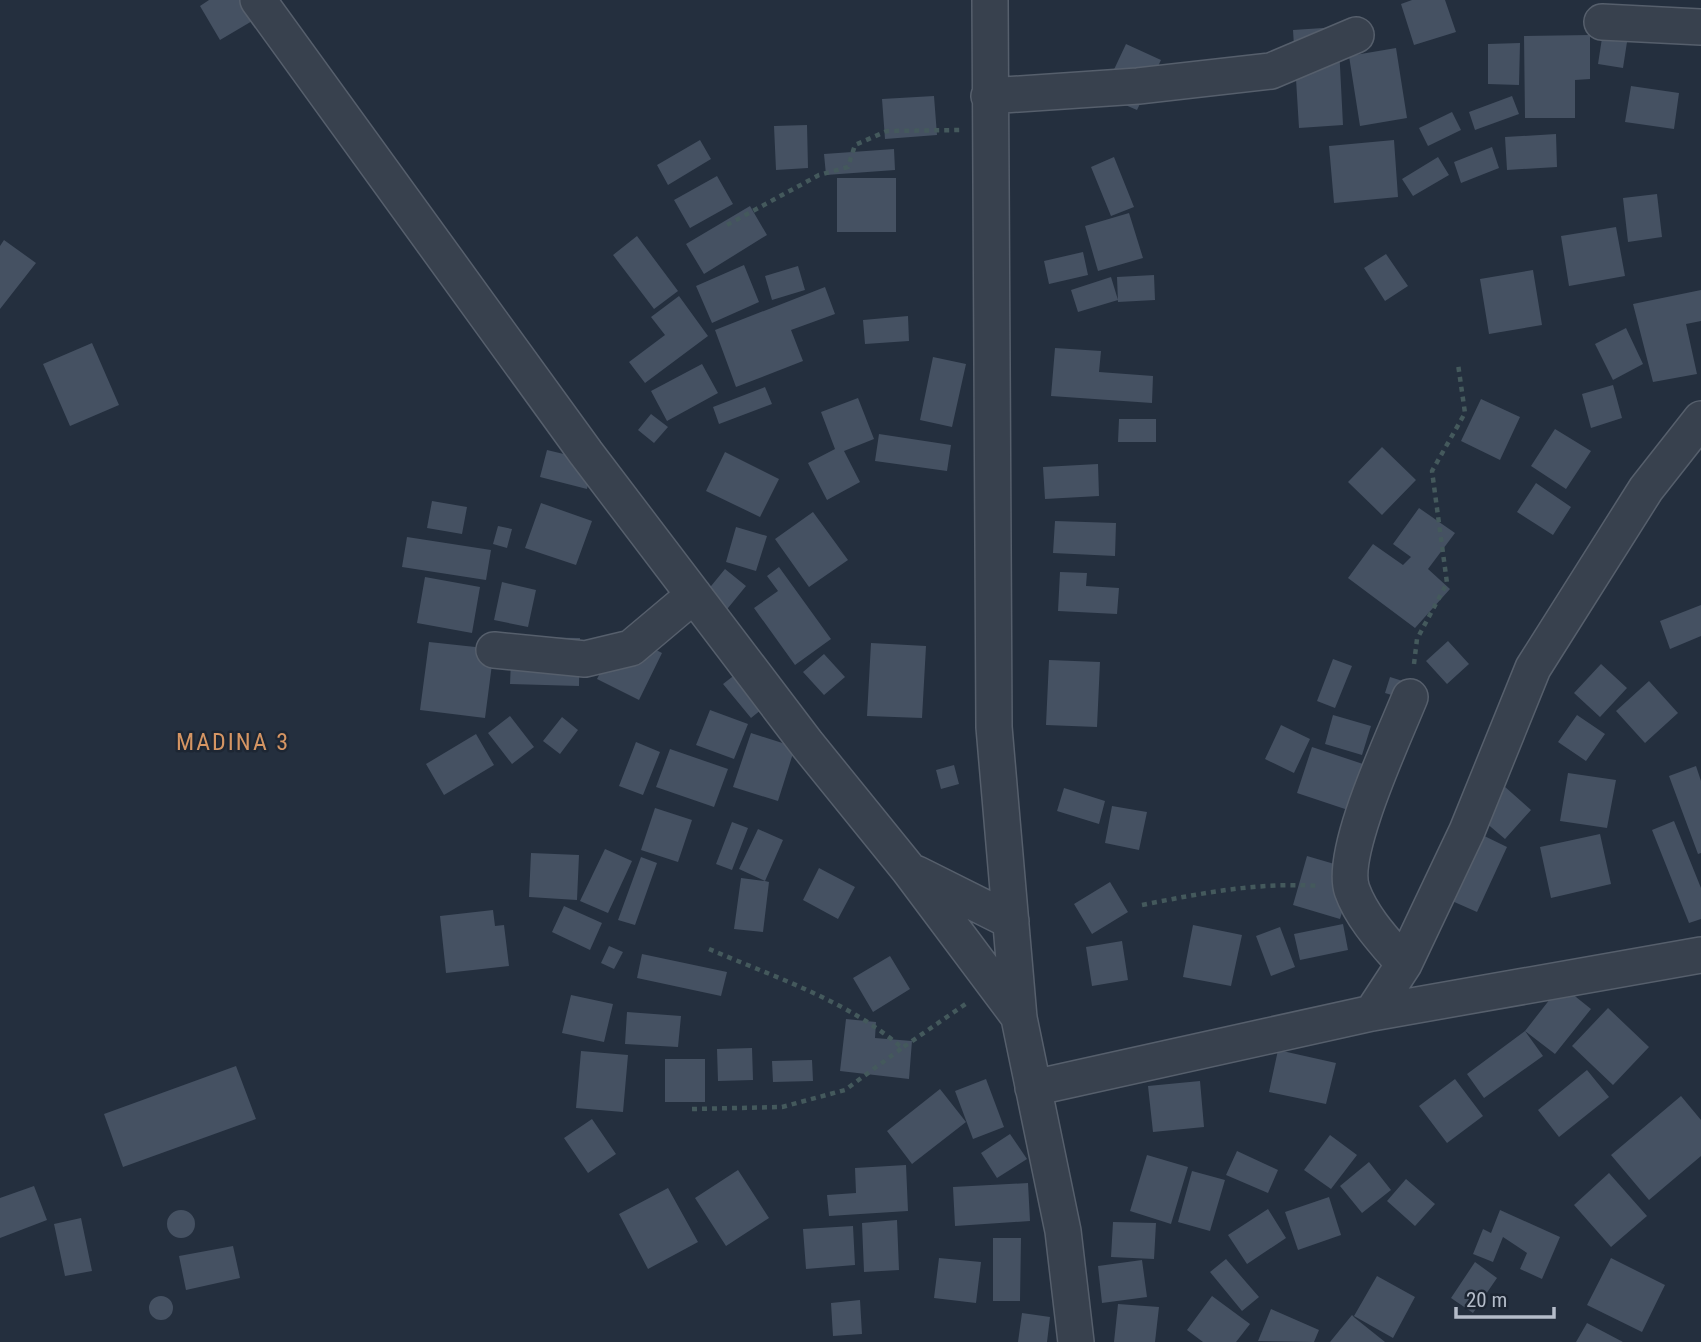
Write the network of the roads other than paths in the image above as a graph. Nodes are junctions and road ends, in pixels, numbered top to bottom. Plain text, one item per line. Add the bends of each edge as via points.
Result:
1 (258, 0) edge
2 (990, 0) edge
3 (1602, 22) dead end
4 (1701, 27) edge
5 (1356, 35) dead end
6 (989, 96) junction
7 (1701, 419) edge
8 (694, 596) junction
9 (494, 650) dead end
10 (1410, 697) road end
11 (909, 870) junction
12 (1011, 921) junction
13 (1701, 955) edge
14 (1404, 964) junction
15 (1373, 1013) junction
16 (1019, 1018) junction
17 (1033, 1087) junction
18 (1076, 1342) edge

1 - 8 street
2 - 6 street
3 - 4 street
5 - 6 street via 1271,71
6 - 12 street via 994,727
7 - 14 street via 1646,489 1533,668 1467,831
8 - 9 street via 631,648 585,659
8 - 11 street
10 - 14 street via 1356,831 1351,888 1374,929
11 - 12 street
11 - 16 street
12 - 16 street
13 - 15 street
14 - 15 street
15 - 17 street
16 - 17 street
17 - 18 street via 1063,1231

